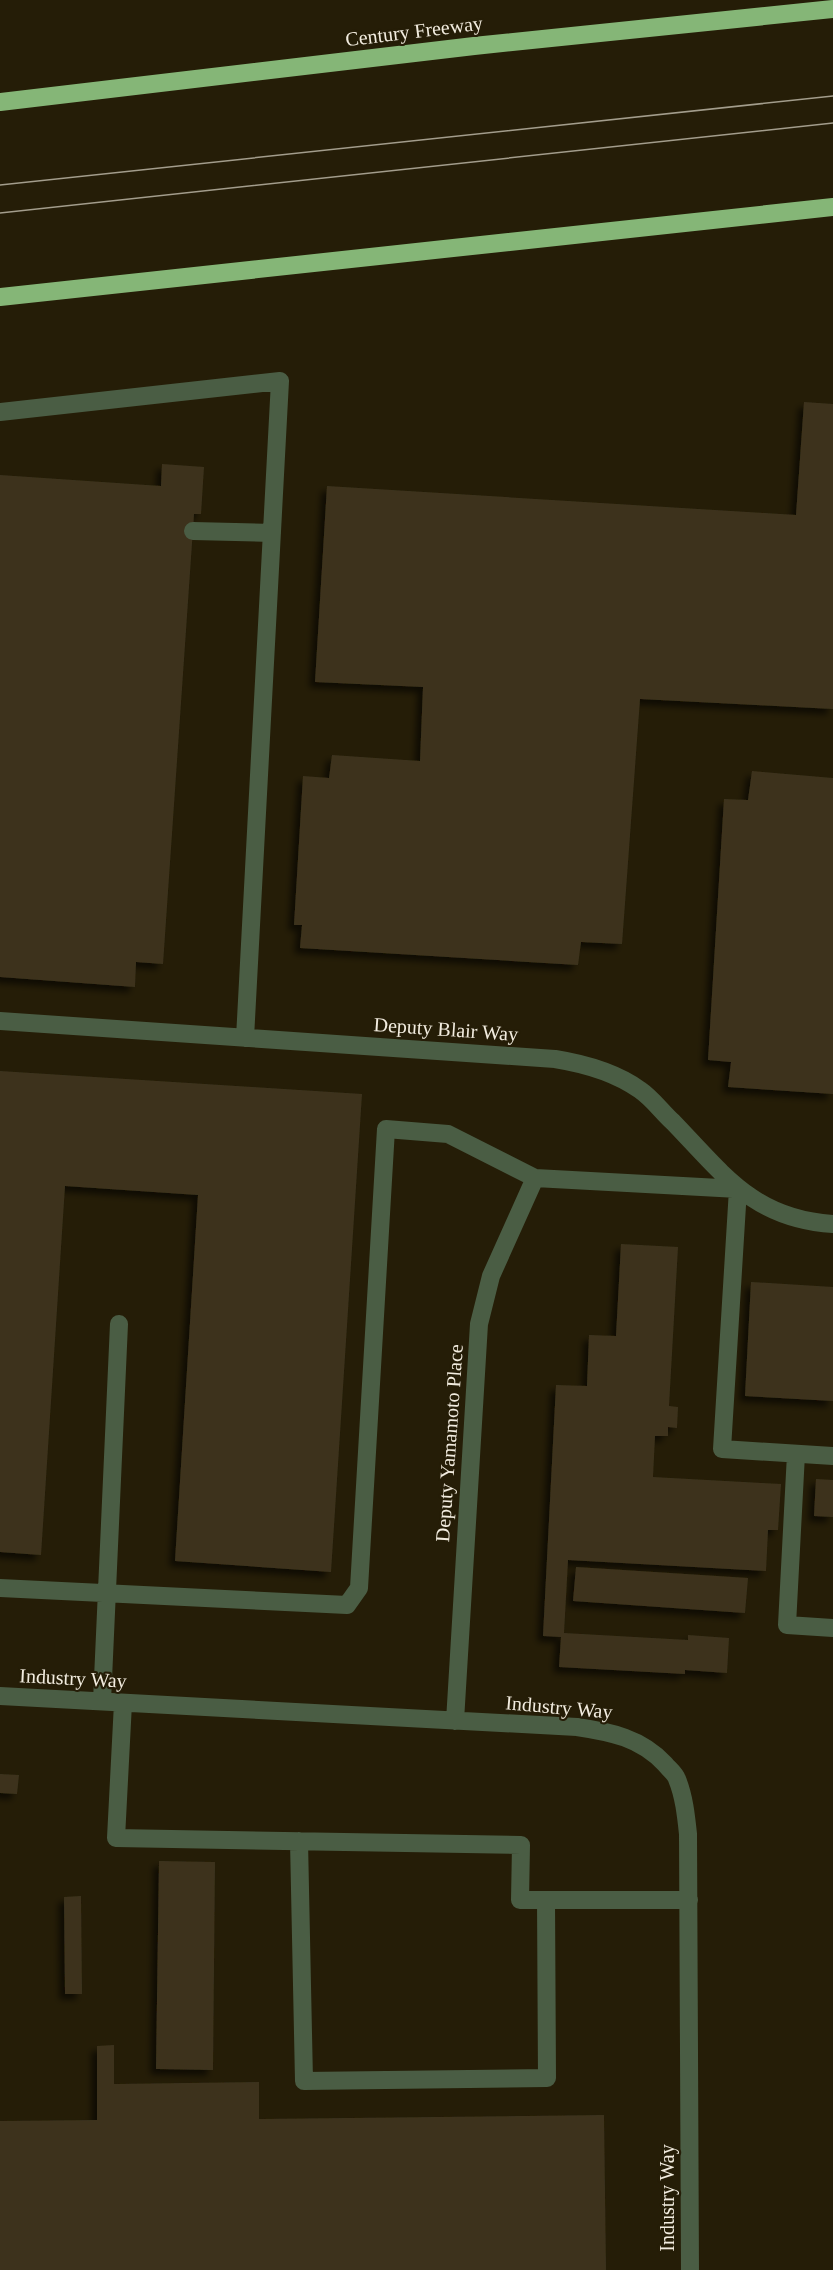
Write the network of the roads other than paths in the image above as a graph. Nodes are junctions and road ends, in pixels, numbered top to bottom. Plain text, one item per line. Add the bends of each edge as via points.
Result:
1 (833, 9) edge
2 (0, 102) edge
3 (833, 207) edge
4 (0, 297) edge
5 (0, 412) edge
6 (193, 531) dead end
7 (272, 534) junction
8 (0, 1021) edge
9 (245, 1038) junction
10 (535, 1178) junction
11 (738, 1189) junction
12 (833, 1224) edge
13 (119, 1324) dead end
14 (796, 1454) junction
15 (833, 1456) edge
16 (0, 1588) edge
17 (106, 1594) junction
18 (833, 1628) edge
19 (0, 1696) edge
20 (102, 1701) junction
21 (123, 1703) junction
22 (455, 1721) junction
23 (298, 1841) junction
24 (546, 1900) junction
25 (689, 1900) junction
26 (690, 2270) edge

1 - 2 highway, Century Freeway via 474,46
3 - 4 highway
5 - 7 street via 280,381
6 - 7 street
7 - 9 street
8 - 9 street, Deputy Blair Way
9 - 11 street, Deputy Blair Way via 585,1064 642,1091
10 - 11 street
10 - 17 street via 448,1134 387,1129 359,1588 346,1605
10 - 22 street, Deputy Yamamoto Place via 491,1276 479,1324
11 - 12 street, Deputy Blair Way via 762,1206 785,1215
11 - 14 street via 722,1449
13 - 17 street
14 - 15 street
14 - 18 street via 787,1625
16 - 17 street
17 - 20 street
19 - 20 street, Industry Way
20 - 21 street, Industry Way
21 - 22 street, Industry Way
21 - 23 street via 116,1838
22 - 25 street, Industry Way via 578,1727 612,1732 645,1748 676,1776 688,1834
23 - 24 street via 521,1845 520,1900
23 - 24 street via 304,2081 547,2078
24 - 25 street
25 - 26 street, Industry Way

